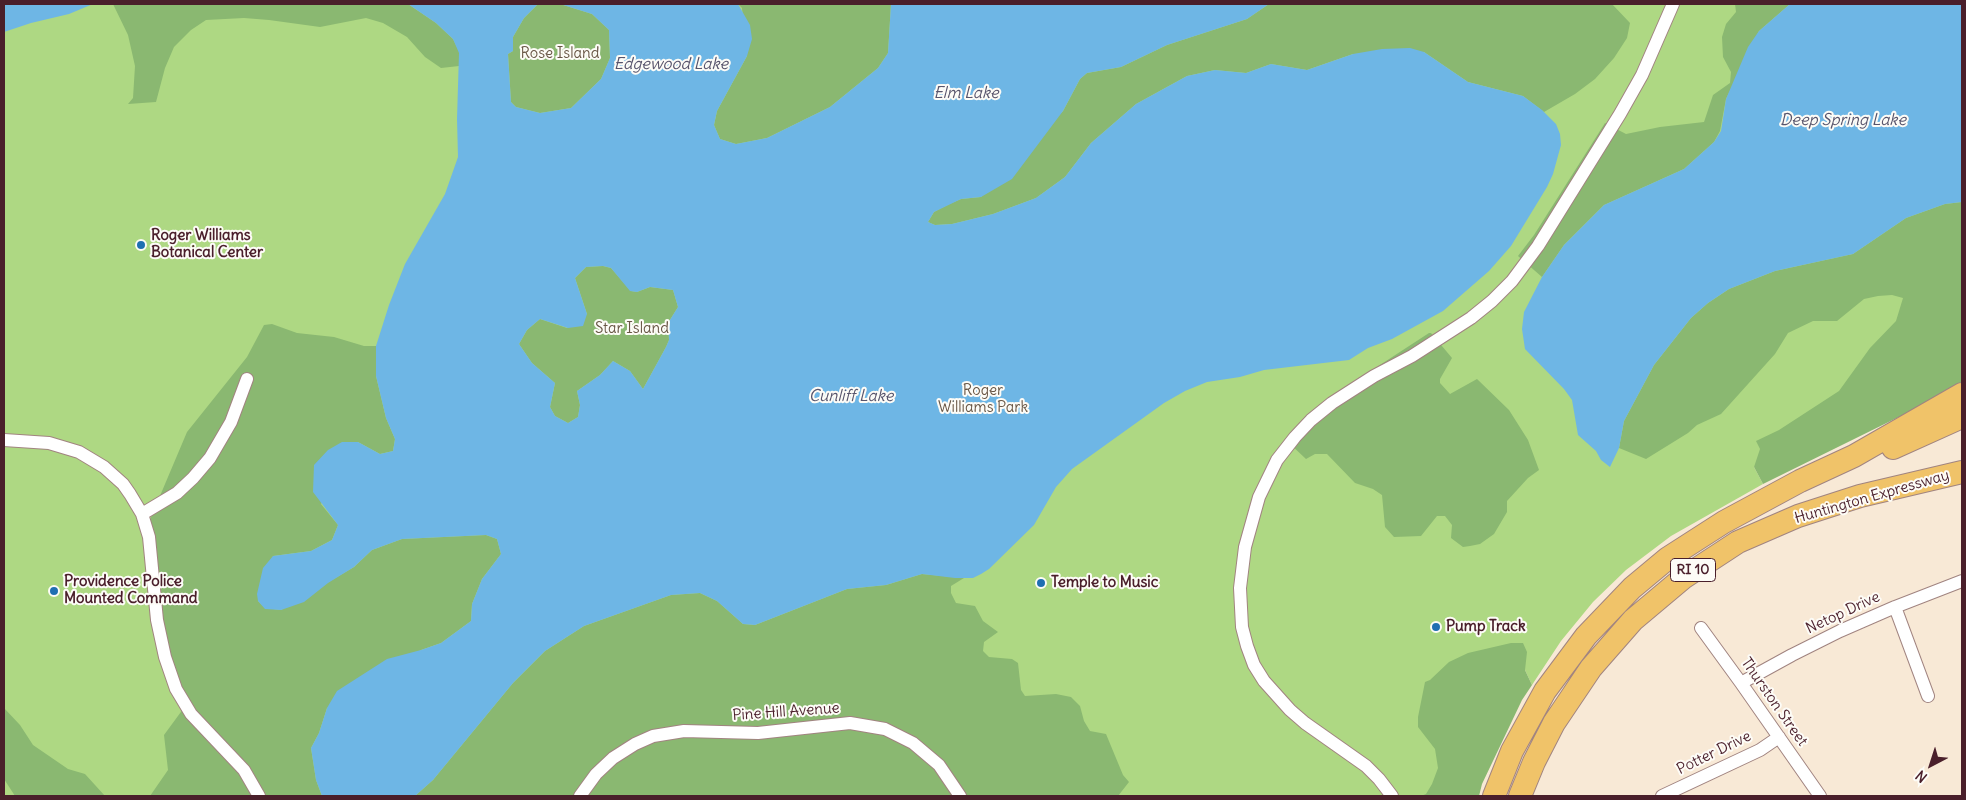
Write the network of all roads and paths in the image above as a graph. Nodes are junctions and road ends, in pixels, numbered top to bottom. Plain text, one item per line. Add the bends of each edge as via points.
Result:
1 (1673, 4) edge
2 (246, 379) dead end
3 (1962, 394) edge
4 (1962, 418) edge
5 (4, 440) edge
6 (1962, 472) edge
7 (1745, 511) junction
8 (142, 514) junction
9 (1962, 581) edge
10 (1894, 607) junction
11 (1701, 628) dead end
12 (1742, 683) junction
13 (1928, 696) dead end
14 (1779, 737) junction
15 (259, 796) edge
16 (580, 796) edge
17 (960, 796) edge
18 (1392, 796) edge
19 (1494, 796) edge
20 (1520, 796) edge
21 (1662, 796) edge
22 (1820, 796) edge

1 - 18 street via 1642,75 1623,108 1538,246 1512,281 1471,318 1374,376 1312,420 1278,460 1257,504 1245,547 1240,588 1242,627 1254,665 1290,710 1366,766
2 - 8 street via 231,422 210,458 177,493
3 - 7 highway via 1861,452
4 - 7 highway, RI 10
5 - 8 street via 49,443 92,458 123,484
6 - 20 highway, Huntington Expressway / RI 10 via 1839,502 1785,521 1738,542 1683,578 1633,620 1591,668 1550,729
7 - 19 highway, RI 10 via 1668,558 1601,619 1558,672 1537,705 1512,751
8 - 15 street via 150,543 160,638 176,689 201,726 244,770
9 - 10 street, Netop Drive
10 - 12 street, Netop Drive via 1792,655
10 - 13 street
11 - 12 street, Thurston Street
12 - 14 street, Thurston Street
14 - 21 street, Potter Drive via 1760,750
14 - 22 street, Thurston Street
16 - 17 street, Pine Hill Avenue via 613,758 653,736 684,731 758,733 850,723 885,729 913,743 939,766

